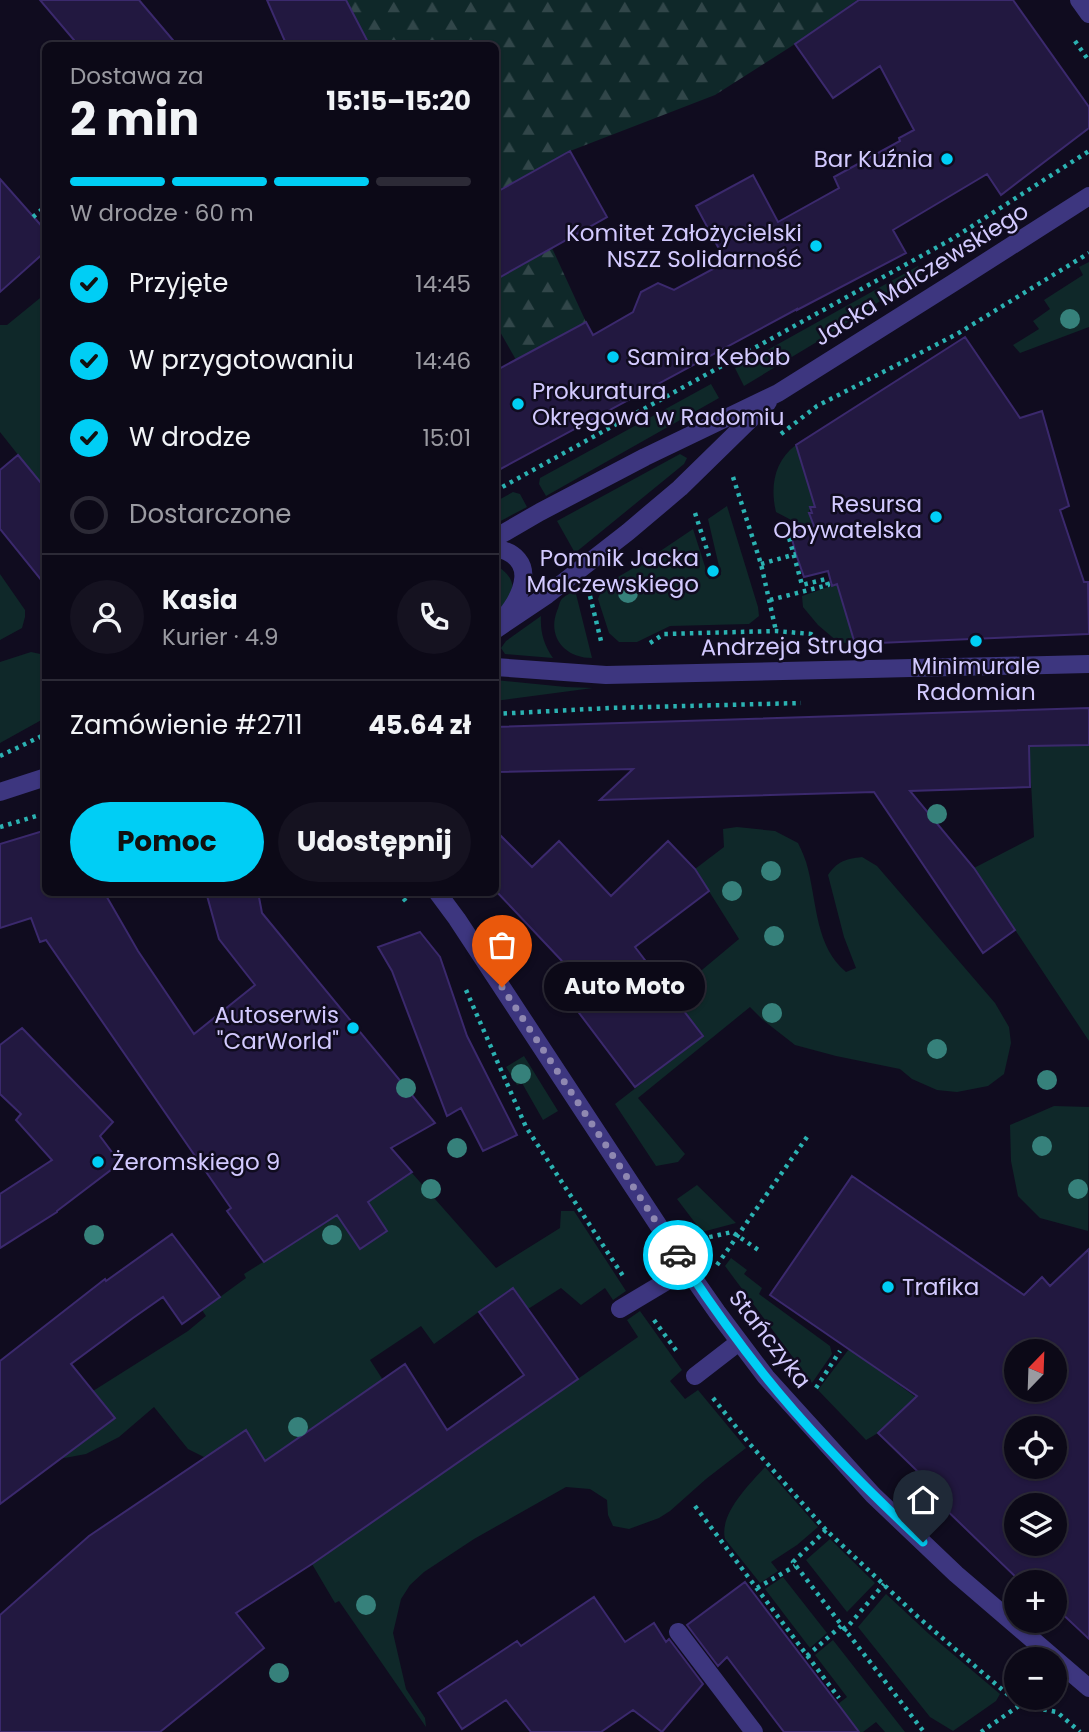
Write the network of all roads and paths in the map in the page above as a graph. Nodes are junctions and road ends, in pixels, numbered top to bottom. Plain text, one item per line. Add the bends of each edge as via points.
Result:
1 (1079, 0) edge
2 (1089, 14) edge
3 (1089, 151) edge
4 (1089, 196) edge
5 (42, 209) edge
6 (33, 217) dead end
7 (1089, 253) edge
8 (778, 393) junction
9 (776, 438) dead end
10 (731, 473) dead end
11 (499, 489) edge
12 (692, 503) dead end
13 (788, 534) dead end
14 (499, 536) edge
15 (499, 550) edge
16 (794, 554) junction
17 (709, 556) dead end
18 (761, 564) junction
19 (770, 600) junction
20 (499, 624) edge
21 (499, 626) edge
22 (776, 631) dead end
23 (1089, 664) edge
24 (499, 667) edge
25 (814, 703) dead end
26 (499, 714) edge
27 (42, 736) edge
28 (0, 755) edge
29 (42, 778) edge
30 (0, 792) edge
31 (42, 814) edge
32 (0, 827) edge
33 (401, 896) edge
34 (441, 896) edge
35 (415, 912) dead end
36 (465, 988) dead end
37 (807, 1137) dead end
38 (737, 1235) junction
39 (701, 1246) dead end
40 (760, 1251) dead end
41 (710, 1259) dead end
42 (687, 1269) junction
43 (638, 1298) junction
44 (620, 1309) dead end
45 (739, 1342) junction
46 (840, 1351) dead end
47 (695, 1376) junction
48 (806, 1381) dead end
49 (695, 1506) dead end
50 (826, 1530) junction
51 (795, 1566) junction
52 (884, 1584) junction
53 (757, 1588) junction
54 (843, 1628) junction
55 (678, 1632) dead end
56 (807, 1656) junction
57 (1089, 1688) edge
58 (1004, 1691) edge
59 (839, 1698) dead end
60 (1013, 1710) edge
61 (1046, 1710) edge
62 (754, 1732) edge
63 (924, 1732) edge
64 (981, 1732) edge
65 (1080, 1732) edge

1 - 2 street
3 - 11 path via 952,239
4 - 8 street, Jacka Malczewskiego
5 - 6 path
7 - 9 path via 957,334 817,406
8 - 14 street, Jacka Malczewskiego via 645,457
8 - 21 street, Jacka Malczewskiego via 628,532
10 - 18 path
12 - 17 path
13 - 16 path
15 - 20 street, Jacka Malczewskiego via 514,556 524,576 520,595
16 - 18 path
16 - 19 path via 802,585 826,579 828,585
18 - 19 path
19 - 22 path
23 - 24 street, Andrzeja Struga via 606,675
25 - 26 path
27 - 28 path
29 - 30 street
31 - 32 path
33 - 35 path
34 - 42 street, Stańczyka
36 - 43 path via 526,1127
37 - 38 path
38 - 39 path via 732,1232 697,1240
38 - 40 path
38 - 41 path via 715,1266
42 - 43 street
42 - 45 street, Stańczyka
43 - 44 street
43 - 47 path
45 - 47 street
45 - 57 street, Stańczyka via 800,1417 873,1495 956,1574
46 - 48 path via 814,1391
47 - 50 path
49 - 53 path
50 - 51 path via 793,1562
50 - 52 path
51 - 53 path
51 - 54 path
52 - 54 path
52 - 58 path
53 - 56 path
54 - 56 path
54 - 63 path
55 - 62 street
56 - 59 path
60 - 64 path
61 - 65 path via 1057,1712

